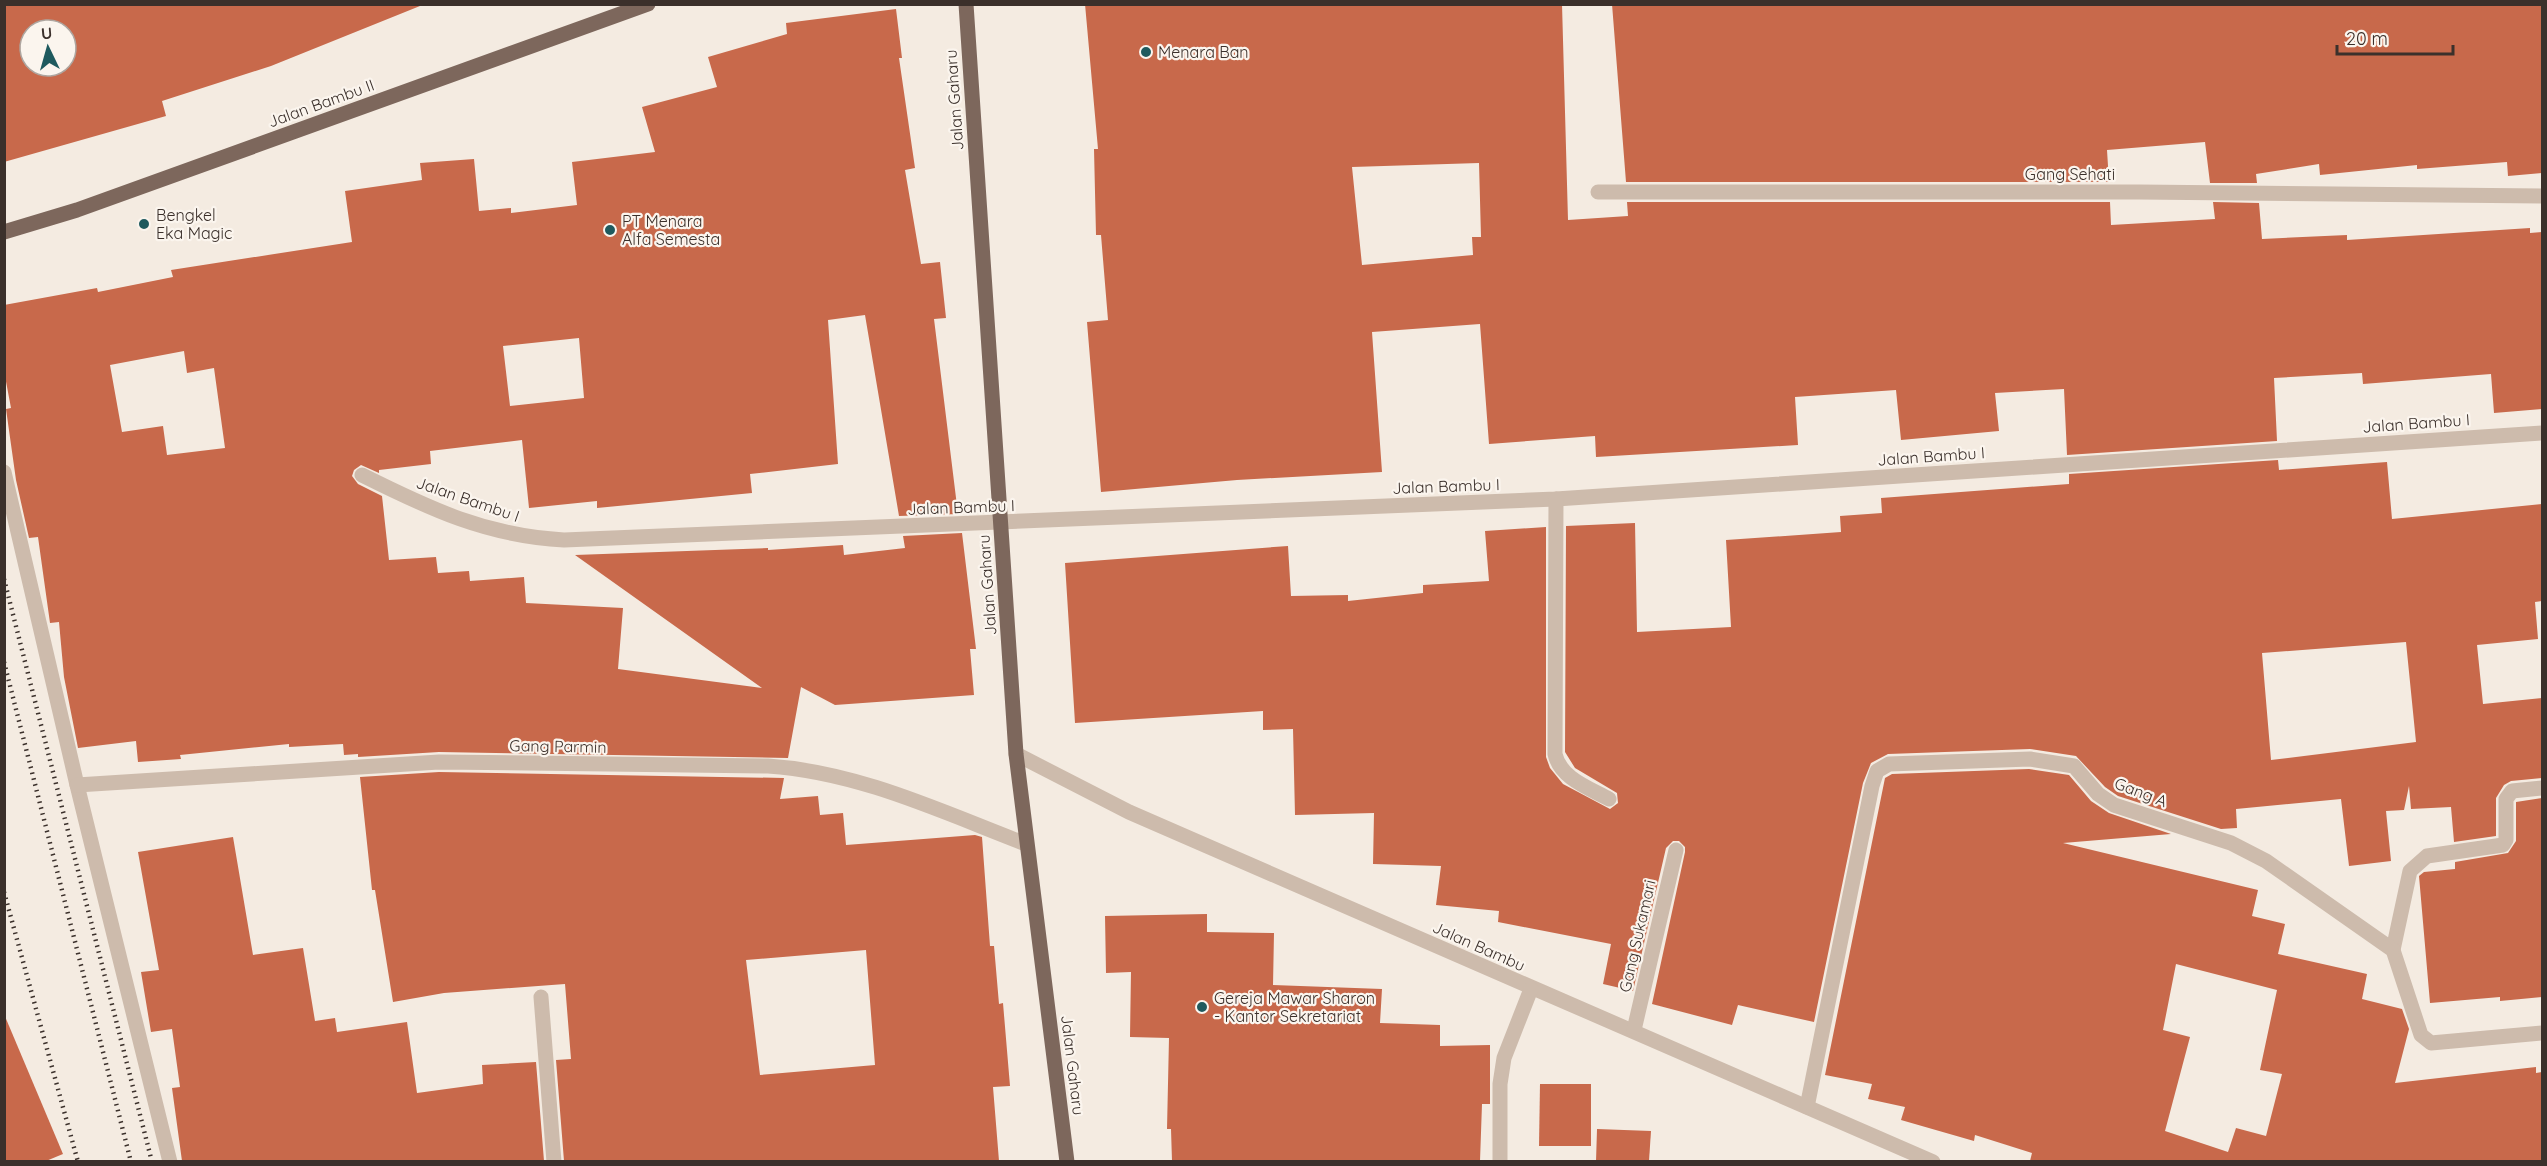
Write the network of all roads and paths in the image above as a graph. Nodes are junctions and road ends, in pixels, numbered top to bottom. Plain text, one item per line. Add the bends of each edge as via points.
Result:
1 (648, 4) edge
2 (966, 4) edge
3 (1598, 192) dead end
4 (2542, 196) edge
5 (4, 232) edge
6 (2542, 433) edge
7 (4, 472) edge
8 (362, 476) dead end
9 (1556, 499) junction
10 (1001, 523) junction
11 (1016, 754) junction
12 (77, 785) junction
13 (2542, 788) edge
14 (1609, 799) dead end
15 (1026, 843) junction
16 (1676, 850) dead end
17 (2393, 950) junction
18 (1531, 989) junction
19 (541, 997) dead end
20 (1634, 1030) junction
21 (2542, 1033) edge
22 (1807, 1107) junction
23 (170, 1161) edge
24 (554, 1161) edge
25 (1067, 1161) edge
26 (1500, 1161) edge
27 (1933, 1161) edge

1 - 5 main road, Jalan Bambu II via 77,210
2 - 10 main road, Jalan Gaharu
3 - 4 street, Gang Sehati
6 - 9 street, Jalan Bambu I
7 - 12 street
8 - 10 street, Jalan Bambu I via 429,508 528,538 564,540
9 - 10 street, Jalan Bambu I
9 - 14 street via 1555,754 1564,773
10 - 11 main road, Jalan Gaharu
11 - 15 main road, Jalan Gaharu
11 - 18 street, Jalan Bambu via 1129,812
12 - 15 street, Gang Parmin via 439,762 801,768 854,779
12 - 23 street
13 - 17 street via 2511,791 2506,799 2503,844 2427,856 2417,863 2410,871
15 - 25 main road, Jalan Gaharu
16 - 20 street, Gang Sukamari
17 - 21 street via 2426,1041
17 - 22 street, Gang A via 2266,861 2231,843 2114,805 2098,794 2074,766 2030,759 1889,764 1877,771 1872,786
18 - 20 street, Jalan Bambu
18 - 26 street via 1504,1058
19 - 24 street
20 - 22 street, Jalan Bambu
22 - 27 street, Jalan Bambu

